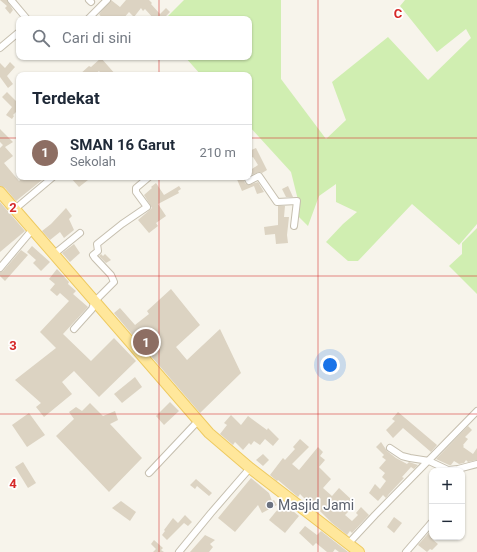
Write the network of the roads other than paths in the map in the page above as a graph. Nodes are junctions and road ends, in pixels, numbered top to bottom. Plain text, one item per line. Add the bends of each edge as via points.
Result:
1 (11, 0) edge
2 (107, 0) edge
3 (24, 16) edge
4 (91, 16) edge
5 (16, 35) edge
6 (0, 48) edge
7 (49, 180) edge
8 (145, 180) edge
9 (252, 180) edge
10 (0, 192) edge
11 (15, 209) junction
12 (294, 226) dead end
13 (32, 230) junction
14 (80, 233) dead end
15 (54, 254) junction
16 (0, 268) edge
17 (95, 301) junction
18 (74, 329) dead end
19 (477, 411) edge
20 (198, 421) junction
21 (390, 448) dead end
22 (429, 461) junction
23 (477, 464) edge
24 (250, 468) junction
25 (444, 468) edge
26 (464, 468) edge
27 (149, 473) dead end
28 (429, 525) edge
29 (348, 544) junction
30 (179, 552) edge
31 (359, 552) edge
32 (406, 552) edge

1 - 3 street
2 - 4 street
5 - 6 street
7 - 11 street
8 - 17 street via 136,188 136,192 147,207 98,244 98,251 93,255 114,282
9 - 12 street via 259,176 277,202 297,202
10 - 11 main road
11 - 13 main road
13 - 15 main road
13 - 16 street
14 - 15 street
15 - 17 main road
17 - 18 street via 92,309
17 - 20 main road
19 - 22 street
20 - 24 main road via 215,440
20 - 27 street
21 - 22 street via 402,456
22 - 25 street
22 - 29 street
23 - 26 street
24 - 29 main road
24 - 30 street
28 - 32 street
29 - 31 main road

